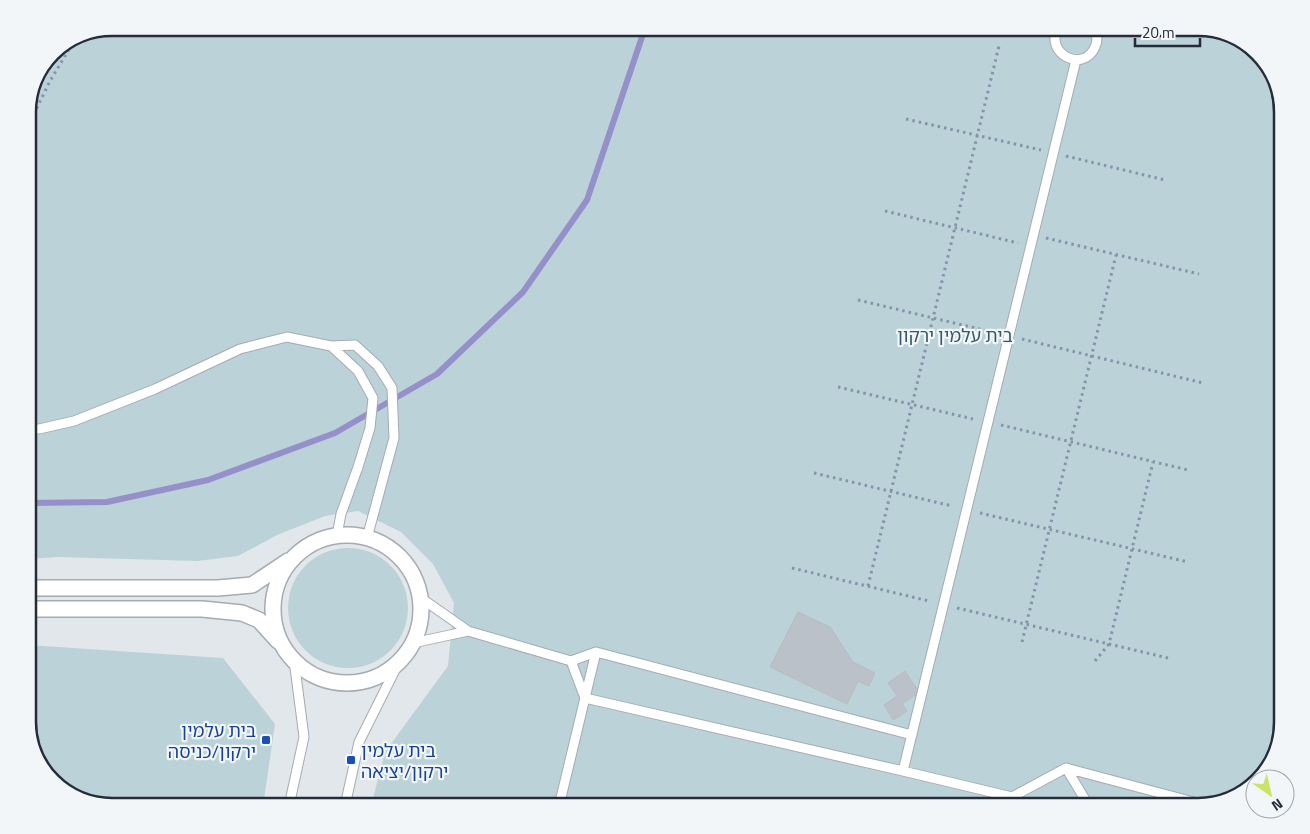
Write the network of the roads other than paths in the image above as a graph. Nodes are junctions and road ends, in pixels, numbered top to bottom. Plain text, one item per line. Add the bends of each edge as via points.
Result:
1 (1056, 36) edge
2 (1096, 36) edge
3 (1076, 60) junction
4 (331, 346) junction
5 (36, 429) edge
6 (336, 535) junction
7 (367, 538) junction
8 (295, 556) junction
9 (36, 588) edge
10 (421, 598) junction
11 (36, 609) edge
12 (468, 631) junction
13 (413, 644) junction
14 (282, 645) junction
15 (596, 652) junction
16 (294, 660) junction
17 (572, 661) junction
18 (399, 662) junction
19 (585, 698) junction
20 (912, 735) junction
21 (1066, 768) junction
22 (903, 770) junction
23 (291, 798) edge
24 (347, 798) edge
25 (561, 798) edge
26 (1084, 798) edge
27 (1182, 798) edge

1 - 3 lane via 1058,50
2 - 3 lane via 1092,52
3 - 20 lane
4 - 5 lane via 286,337 240,349 155,389 74,421
4 - 6 lane via 358,371 373,398 370,428 340,514
4 - 7 lane via 355,345 378,366 392,388 394,438
6 - 7 street
6 - 8 street via 314,542
7 - 10 street via 382,543 401,556 414,576
8 - 9 street via 252,585
8 - 14 street via 275,589 275,627
10 - 12 lane
10 - 13 street via 420,621
11 - 14 street via 202,608 259,620
12 - 13 lane
12 - 17 lane
13 - 18 street
14 - 16 street
15 - 17 lane
15 - 19 lane
15 - 20 lane
16 - 18 street via 312,674 334,682 357,682 380,675
16 - 23 lane via 304,737
17 - 19 lane
18 - 24 lane via 359,742
19 - 22 lane
19 - 25 lane
20 - 22 lane
21 - 22 lane via 1012,798
21 - 26 lane
21 - 27 lane

